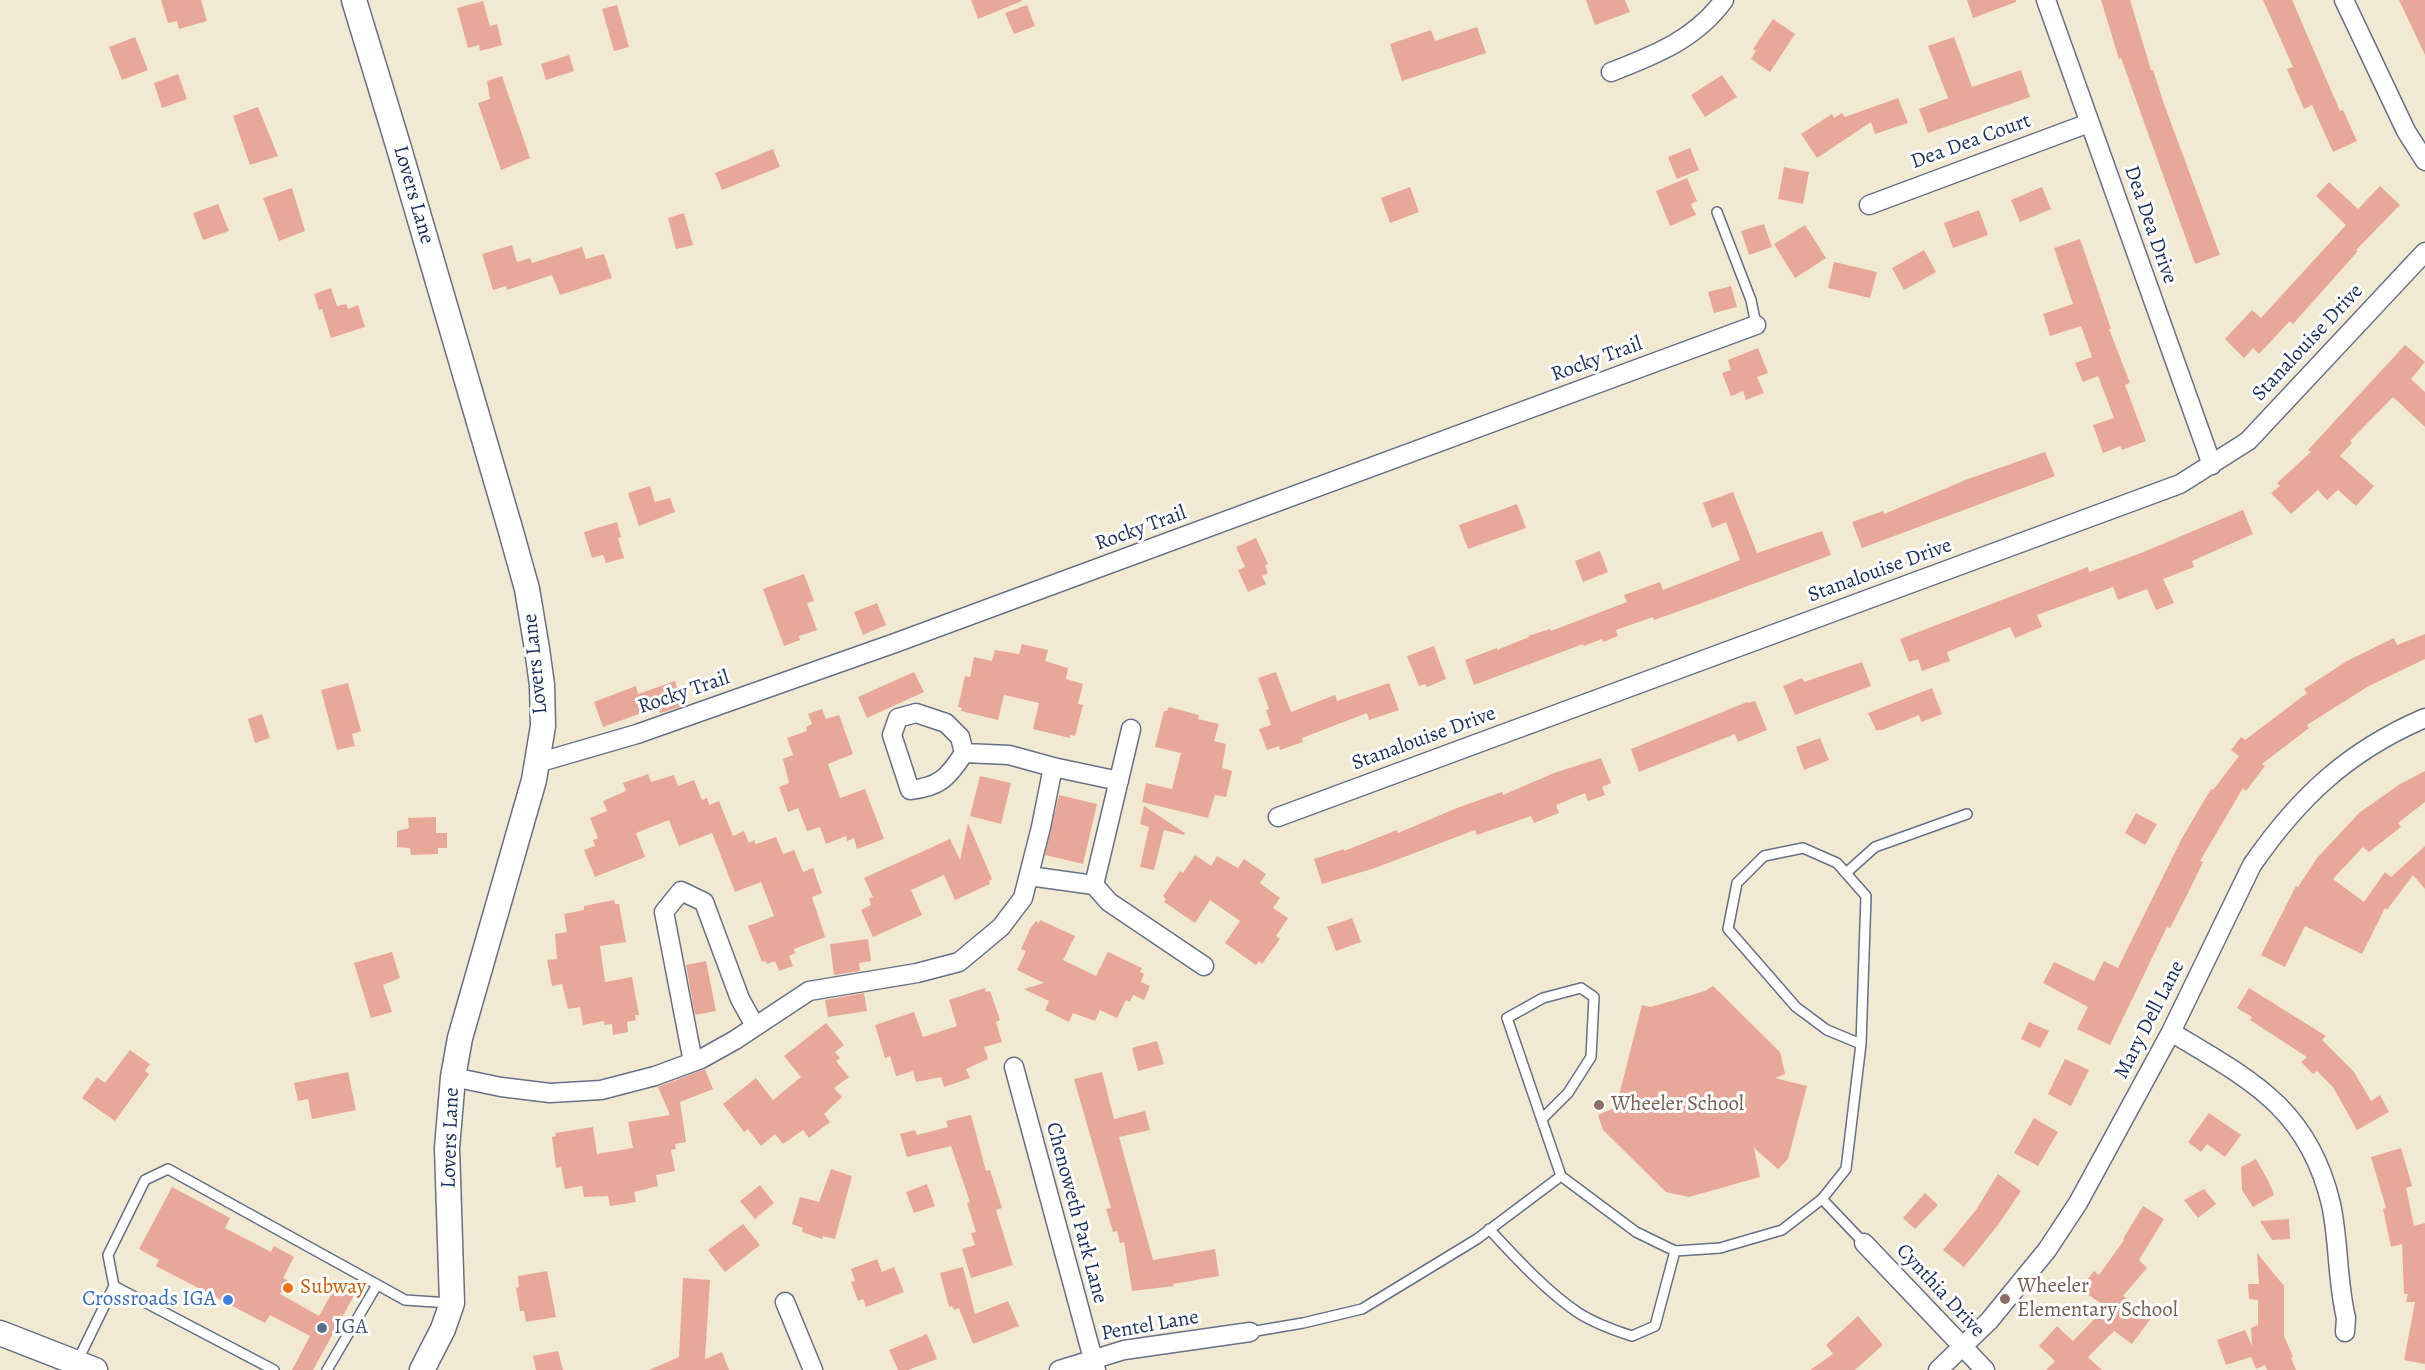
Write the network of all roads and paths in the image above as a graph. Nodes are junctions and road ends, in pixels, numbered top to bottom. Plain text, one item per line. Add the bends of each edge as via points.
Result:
1 (354, 0) edge
2 (1724, 0) edge
3 (2046, 0) edge
4 (2344, 0) edge
5 (1611, 72) dead end
6 (2089, 123) junction
7 (2425, 160) edge
8 (1869, 205) dead end
9 (1718, 212) dead end
10 (2425, 252) edge
11 (1756, 325) joint
12 (2212, 465) junction
13 (2425, 718) edge
14 (1131, 729) dead end
15 (964, 753) junction
16 (537, 763) junction
17 (1053, 767) junction
18 (1119, 782) junction
19 (1967, 814) dead end
20 (1278, 817) dead end
21 (1846, 873) junction
22 (1029, 876) junction
23 (1094, 885) junction
24 (1204, 966) dead end
25 (755, 1026) junction
26 (2171, 1032) junction
27 (1861, 1044) junction
28 (693, 1062) junction
29 (1014, 1067) dead end
30 (453, 1077) junction
31 (1542, 1119) junction
32 (1561, 1176) junction
33 (1822, 1199) junction
34 (1489, 1229) junction
35 (1864, 1243) joint
36 (1675, 1251) junction
37 (377, 1285) junction
38 (114, 1286) junction
39 (785, 1302) dead end
40 (452, 1303) junction
41 (1250, 1332) joint
42 (2345, 1332) dead end
43 (0, 1333) edge
44 (1962, 1348) junction
45 (1094, 1365) edge
46 (86, 1366) edge
47 (274, 1370) edge
48 (327, 1370) edge
49 (422, 1370) edge
50 (813, 1370) edge
51 (1059, 1370) edge
52 (1938, 1370) edge
53 (1985, 1370) edge

1 - 16 main road, Lovers Lane via 526,589 542,685 543,726
2 - 5 street via 1714,14 1682,41
3 - 6 street, Dea Dea Drive
4 - 7 street via 2406,131
6 - 8 street, Dea Dea Court
6 - 12 street, Dea Dea Drive
9 - 11 lane via 1751,300
10 - 12 street, Stanalouise Drive via 2247,441
11 - 16 street, Rocky Trail via 895,643 637,734
12 - 20 street, Stanalouise Drive via 2180,484
13 - 26 street, Mary Dell Lane via 2363,750 2286,820 2252,865
14 - 18 street
15 - 15 street via 960,737 946,723 916,713 898,718 892,735 910,790 929,788 952,771
15 - 17 street via 1009,755
16 - 30 main road, Lovers Lane via 460,1038
17 - 18 street
17 - 22 street
18 - 23 street
19 - 21 lane via 1875,847
21 - 27 lane via 1866,896
21 - 27 lane via 1837,863 1803,848 1764,856 1737,884 1728,929 1796,1007 1827,1030
22 - 23 street
22 - 25 street via 1023,898 1001,927 959,962 809,991
23 - 24 street via 1109,902
25 - 28 street
25 - 28 street via 740,999 705,902 681,891 664,912
26 - 42 street via 2277,1102 2309,1145 2331,1204
26 - 44 street, Mary Dell Lane via 2078,1203 1989,1321
27 - 33 lane via 1846,1169
28 - 30 street via 601,1090 550,1093 501,1088
29 - 45 street, Chenoweth Park Lane
30 - 40 main road, Lovers Lane via 447,1148
31 - 31 lane via 1507,1018 1543,998 1581,988 1594,997 1591,1057 1568,1093
31 - 32 lane
32 - 34 lane
32 - 36 lane via 1636,1232
33 - 35 lane
33 - 36 lane via 1782,1230 1720,1248
34 - 36 lane via 1578,1312 1632,1336 1655,1326
34 - 41 lane via 1362,1309
35 - 44 street, Cynthia Drive
37 - 38 lane via 168,1168 145,1180 108,1255
37 - 40 lane via 405,1300
37 - 48 lane
38 - 46 lane
38 - 47 lane
39 - 50 street
40 - 49 main road, Lovers Lane
41 - 45 street, Pentel Lane via 1124,1350
43 - 46 main road
44 - 52 street, Mary Dell Lane
44 - 53 street, Cynthia Drive
45 - 51 street, Pentel Lane

